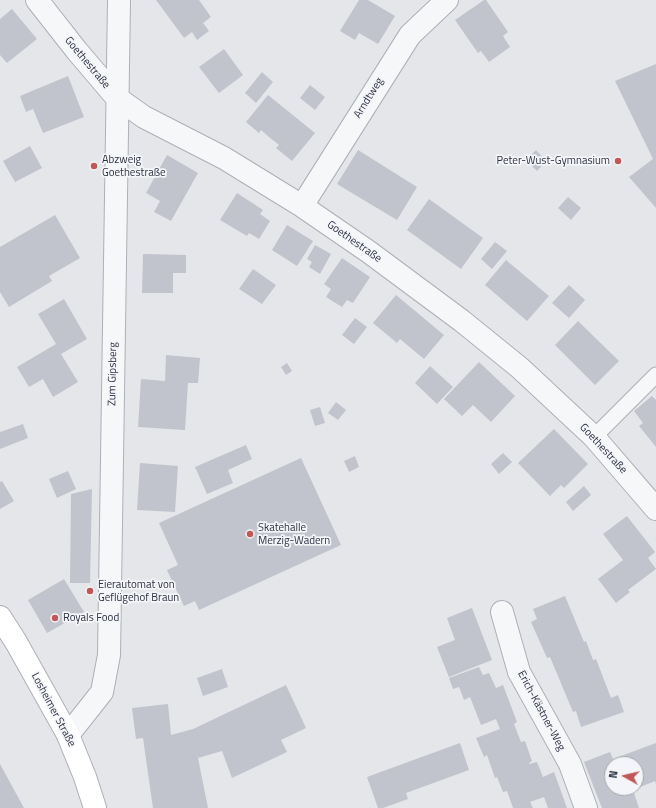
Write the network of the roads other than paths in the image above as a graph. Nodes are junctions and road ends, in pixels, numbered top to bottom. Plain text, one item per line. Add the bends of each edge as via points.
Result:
1 (37, 0) edge
2 (119, 0) edge
3 (447, 0) edge
4 (117, 98) junction
5 (302, 206) junction
6 (656, 375) edge
7 (594, 437) junction
8 (656, 509) edge
9 (502, 612) dead end
10 (0, 617) edge
11 (68, 735) junction
12 (96, 808) edge
13 (586, 808) edge

1 - 4 street, Goethestraße
2 - 4 street, Zum Gipsberg
3 - 5 street, Arndtweg via 410,35
4 - 5 street, Goethestraße via 144,117 224,158
4 - 11 street, Zum Gipsberg via 109,655 102,692
5 - 7 street, Goethestraße via 462,321 520,368
6 - 7 lane
7 - 8 street, Goethestraße
9 - 13 street, Erich-Kästner-Weg via 519,672 570,764
10 - 11 main road, Losheimer Straße
11 - 12 main road, Losheimer Straße

